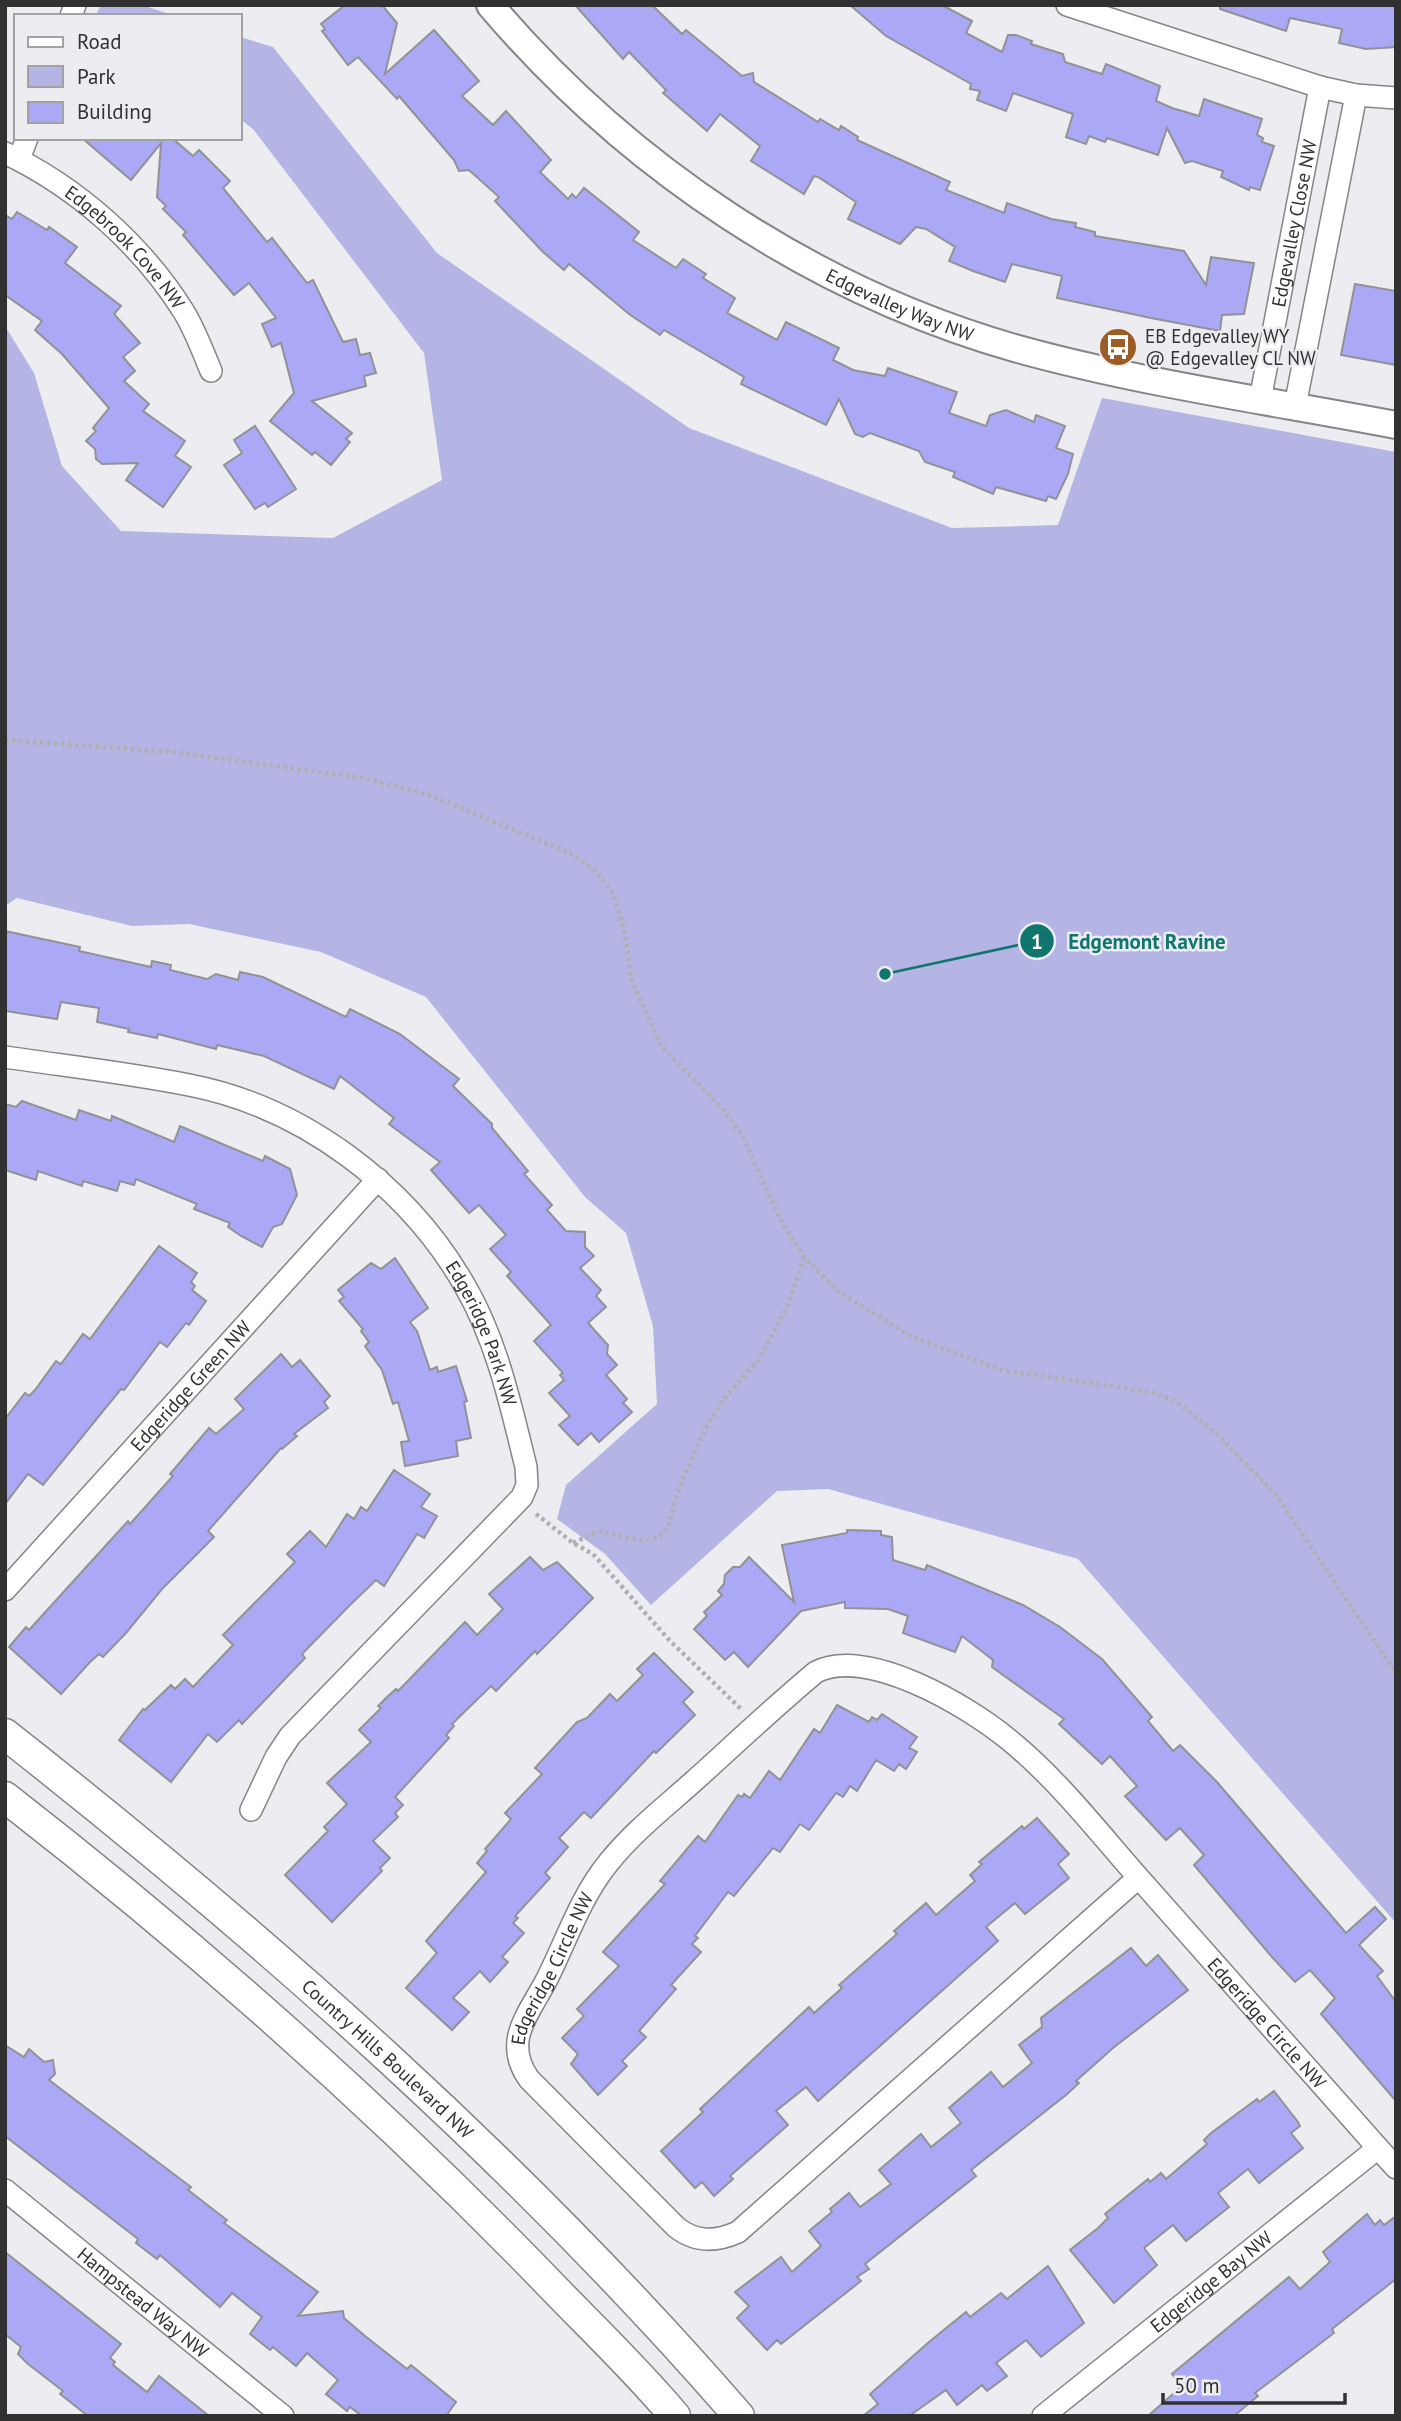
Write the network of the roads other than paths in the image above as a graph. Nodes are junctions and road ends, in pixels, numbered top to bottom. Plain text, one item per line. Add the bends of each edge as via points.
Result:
1 (490, 5) edge
2 (1067, 5) edge
3 (1320, 87) junction
4 (1356, 95) junction
5 (1396, 98) edge
6 (25, 140) edge
7 (12, 156) edge
8 (211, 371) dead end
9 (1260, 400) junction
10 (1295, 406) junction
11 (1396, 425) edge
12 (5, 1056) edge
13 (378, 1179) junction
14 (5, 1590) edge
15 (5, 1734) edge
16 (5, 1797) edge
17 (251, 1810) dead end
18 (1138, 1878) junction
19 (1378, 2148) junction
20 (1396, 2168) edge
21 (5, 2190) edge
22 (283, 2416) edge
23 (675, 2416) edge
24 (739, 2416) edge
25 (1043, 2416) edge

1 - 9 street, Edgevalley Way NW via 574,94 662,170 824,273 961,331 1019,349
2 - 3 street
3 - 4 street
3 - 9 street, Edgevalley Close NW
4 - 5 street
4 - 10 street, Edgevalley Close NW
6 - 7 street
7 - 8 street, Edgebrook Cove NW via 96,211 154,270 185,314
9 - 10 street, Edgevalley Way NW
10 - 11 street, Edgevalley Way NW
12 - 13 street, Edgeridge Park NW via 191,1085 242,1100 333,1144
13 - 14 street, Edgeridge Green NW
13 - 17 street, Edgeridge Park NW via 432,1237 465,1286 492,1345 527,1485 522,1497 290,1736
15 - 24 main road, Country Hills Boulevard NW via 146,1847 380,2051 589,2252
16 - 23 main road via 165,1927 348,2087 462,2193
18 - 18 street, Edgeridge Circle NW via 1052,1781 1009,1739 972,1713 893,1675 851,1664 825,1667 609,1861 516,2035 519,2060 529,2079 676,2227 695,2238 725,2238 738,2232
18 - 19 street, Edgeridge Circle NW
19 - 20 street, Edgeridge Circle NW
19 - 25 street, Edgeridge Bay NW
21 - 22 street, Hampstead Way NW

